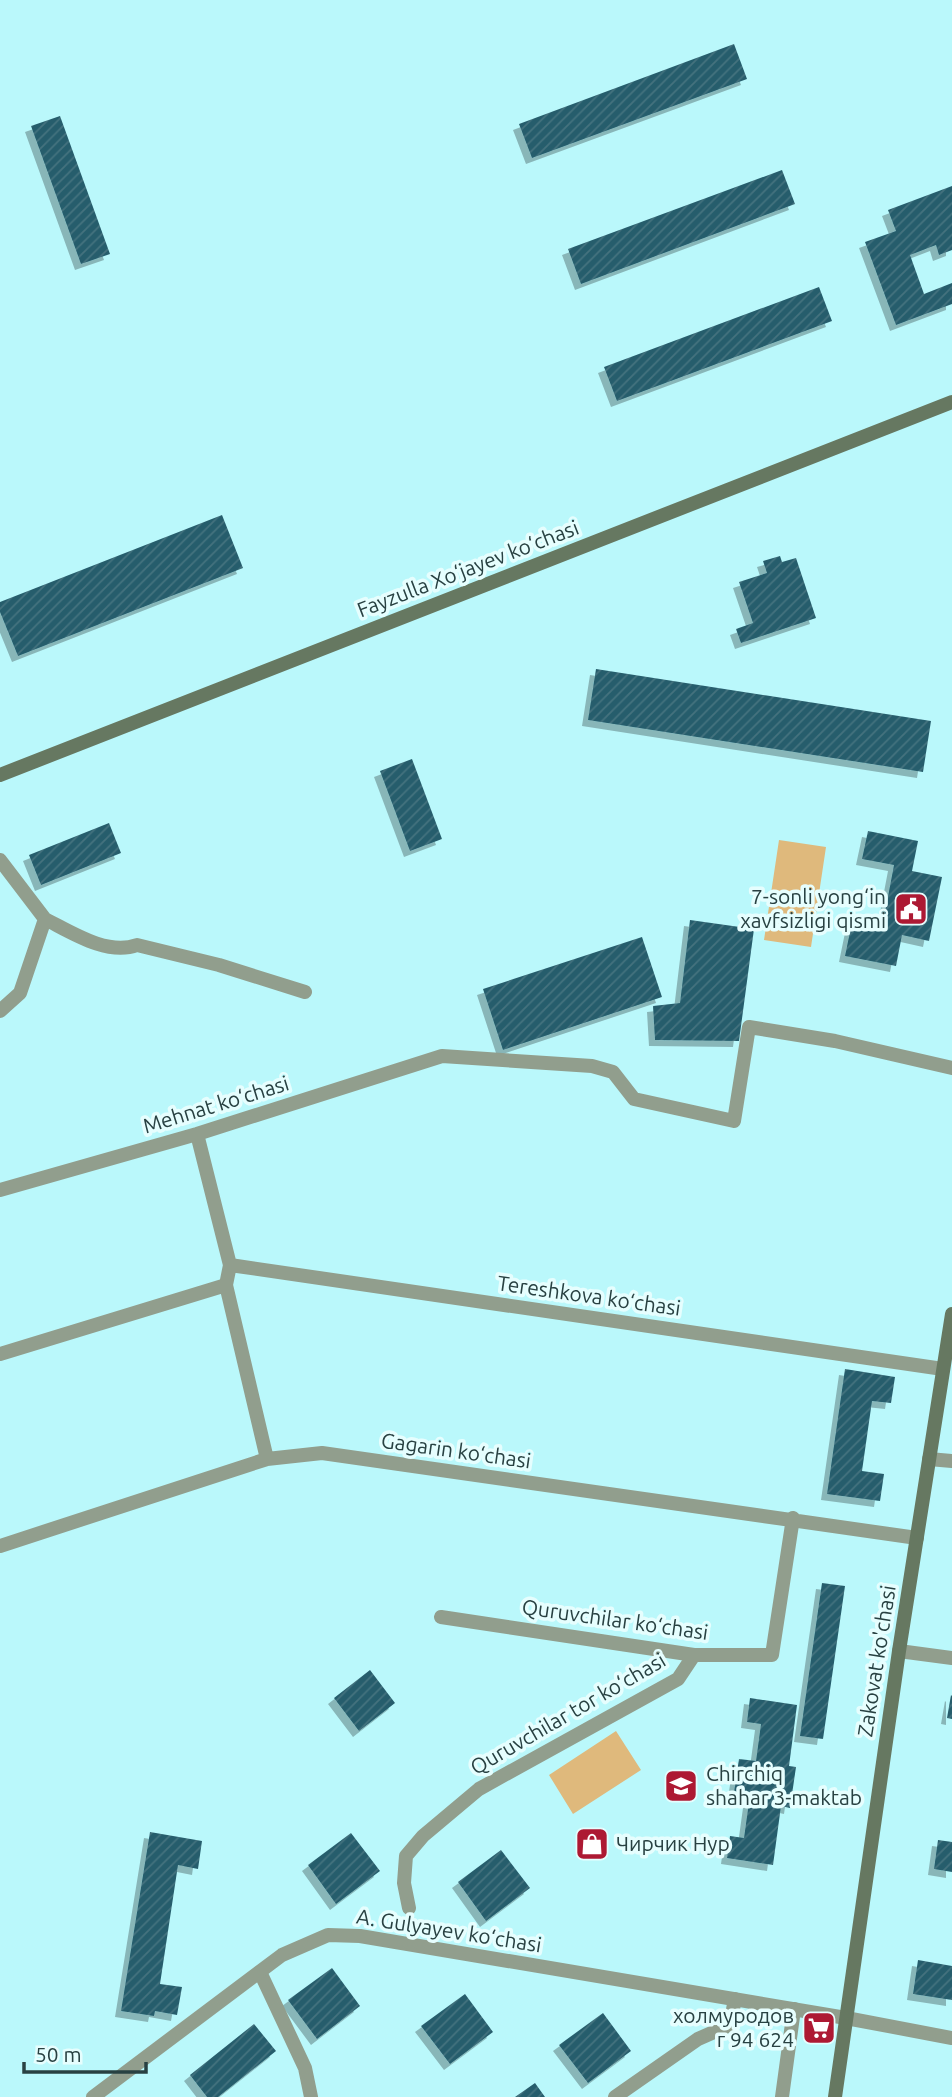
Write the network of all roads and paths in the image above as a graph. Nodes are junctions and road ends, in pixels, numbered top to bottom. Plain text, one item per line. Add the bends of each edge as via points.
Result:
1 (952, 402) edge
2 (0, 775) edge
3 (0, 860) edge
4 (45, 919) junction
5 (305, 992) dead end
6 (0, 1011) edge
7 (952, 1068) edge
8 (197, 1134) junction
9 (0, 1189) edge
10 (230, 1265) junction
11 (226, 1286) junction
12 (952, 1314) edge
13 (0, 1354) edge
14 (943, 1369) junction
15 (267, 1459) junction
16 (929, 1459) junction
17 (952, 1461) edge
18 (793, 1518) junction
19 (917, 1538) junction
20 (0, 1546) edge
21 (441, 1617) dead end
22 (899, 1651) junction
23 (694, 1654) junction
24 (952, 1658) edge
25 (409, 1908) dead end
26 (260, 1972) junction
27 (735, 1999) junction
28 (794, 2009) junction
29 (846, 2018) junction
30 (952, 2038) edge
31 (93, 2097) edge
32 (311, 2097) edge
33 (615, 2097) edge
34 (782, 2097) edge
35 (835, 2097) edge

1 - 2 main road, Fayzulla Xo‘jayev ko‘chasi
3 - 4 street
4 - 5 street via 94,943 137,945
4 - 6 street via 20,993
7 - 8 street, Mehnat ko‘chasi via 749,1027 734,1121 634,1100 613,1072 592,1066 442,1056
8 - 9 street, Mehnat ko‘chasi
8 - 10 street
10 - 11 street
10 - 14 street, Tereshkova ko‘chasi
11 - 13 street
11 - 15 street
12 - 14 main road, Zakovat ko'chasi
14 - 16 main road, Zakovat ko'chasi
15 - 18 street, Gagarin ko‘chasi via 322,1453
15 - 20 street, Gagarin ko‘chasi
16 - 17 street
16 - 19 main road, Zakovat ko'chasi
18 - 19 street, Gagarin ko‘chasi
18 - 23 street, Quruvchilar ko‘chasi via 772,1655
19 - 22 main road, Zakovat ko'chasi
21 - 23 street, Quruvchilar ko‘chasi
22 - 24 street
22 - 29 main road, Zakovat ko'chasi
23 - 25 street, Quruvchilar tor ko‘chasi via 678,1679 479,1789 422,1836 406,1856 404,1883
26 - 27 street, A. Gulyayev ko‘chasi via 309,1941 328,1935 360,1936
26 - 31 street, A. Gulyayev ko‘chasi
26 - 32 street via 305,2068
27 - 28 street, A. Gulyayev ko‘chasi
27 - 33 street via 730,2025 698,2039
28 - 29 street, A. Gulyayev ko‘chasi
28 - 34 street
29 - 30 street, A. Gulyayev ko‘chasi
29 - 35 main road, Zakovat ko'chasi

